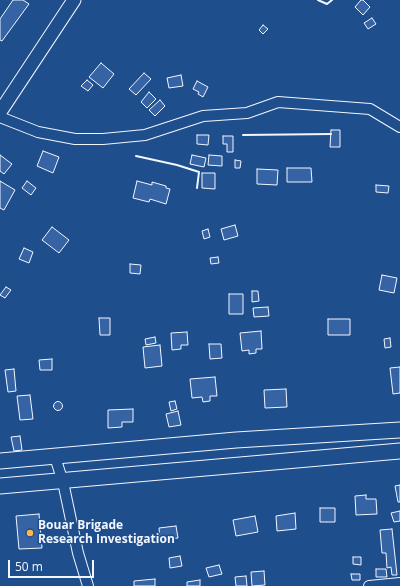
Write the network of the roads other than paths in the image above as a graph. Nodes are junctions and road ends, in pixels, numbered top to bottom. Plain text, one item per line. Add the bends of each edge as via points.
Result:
1 (74, 0) edge
2 (0, 112) edge
3 (0, 117) edge
4 (400, 127) edge
5 (400, 430) edge
6 (400, 451) edge
7 (55, 457) junction
8 (0, 461) edge
9 (63, 482) junction
10 (0, 486) edge
11 (400, 583) edge
12 (88, 586) edge
13 (369, 586) edge

1 - 2 street
3 - 4 street via 38,132 75,139 103,139 145,135 203,116 247,113 278,102 370,109
5 - 7 main road via 236,440
6 - 9 main road
7 - 8 main road
7 - 9 street
9 - 10 main road
9 - 12 street via 78,553
11 - 13 street

